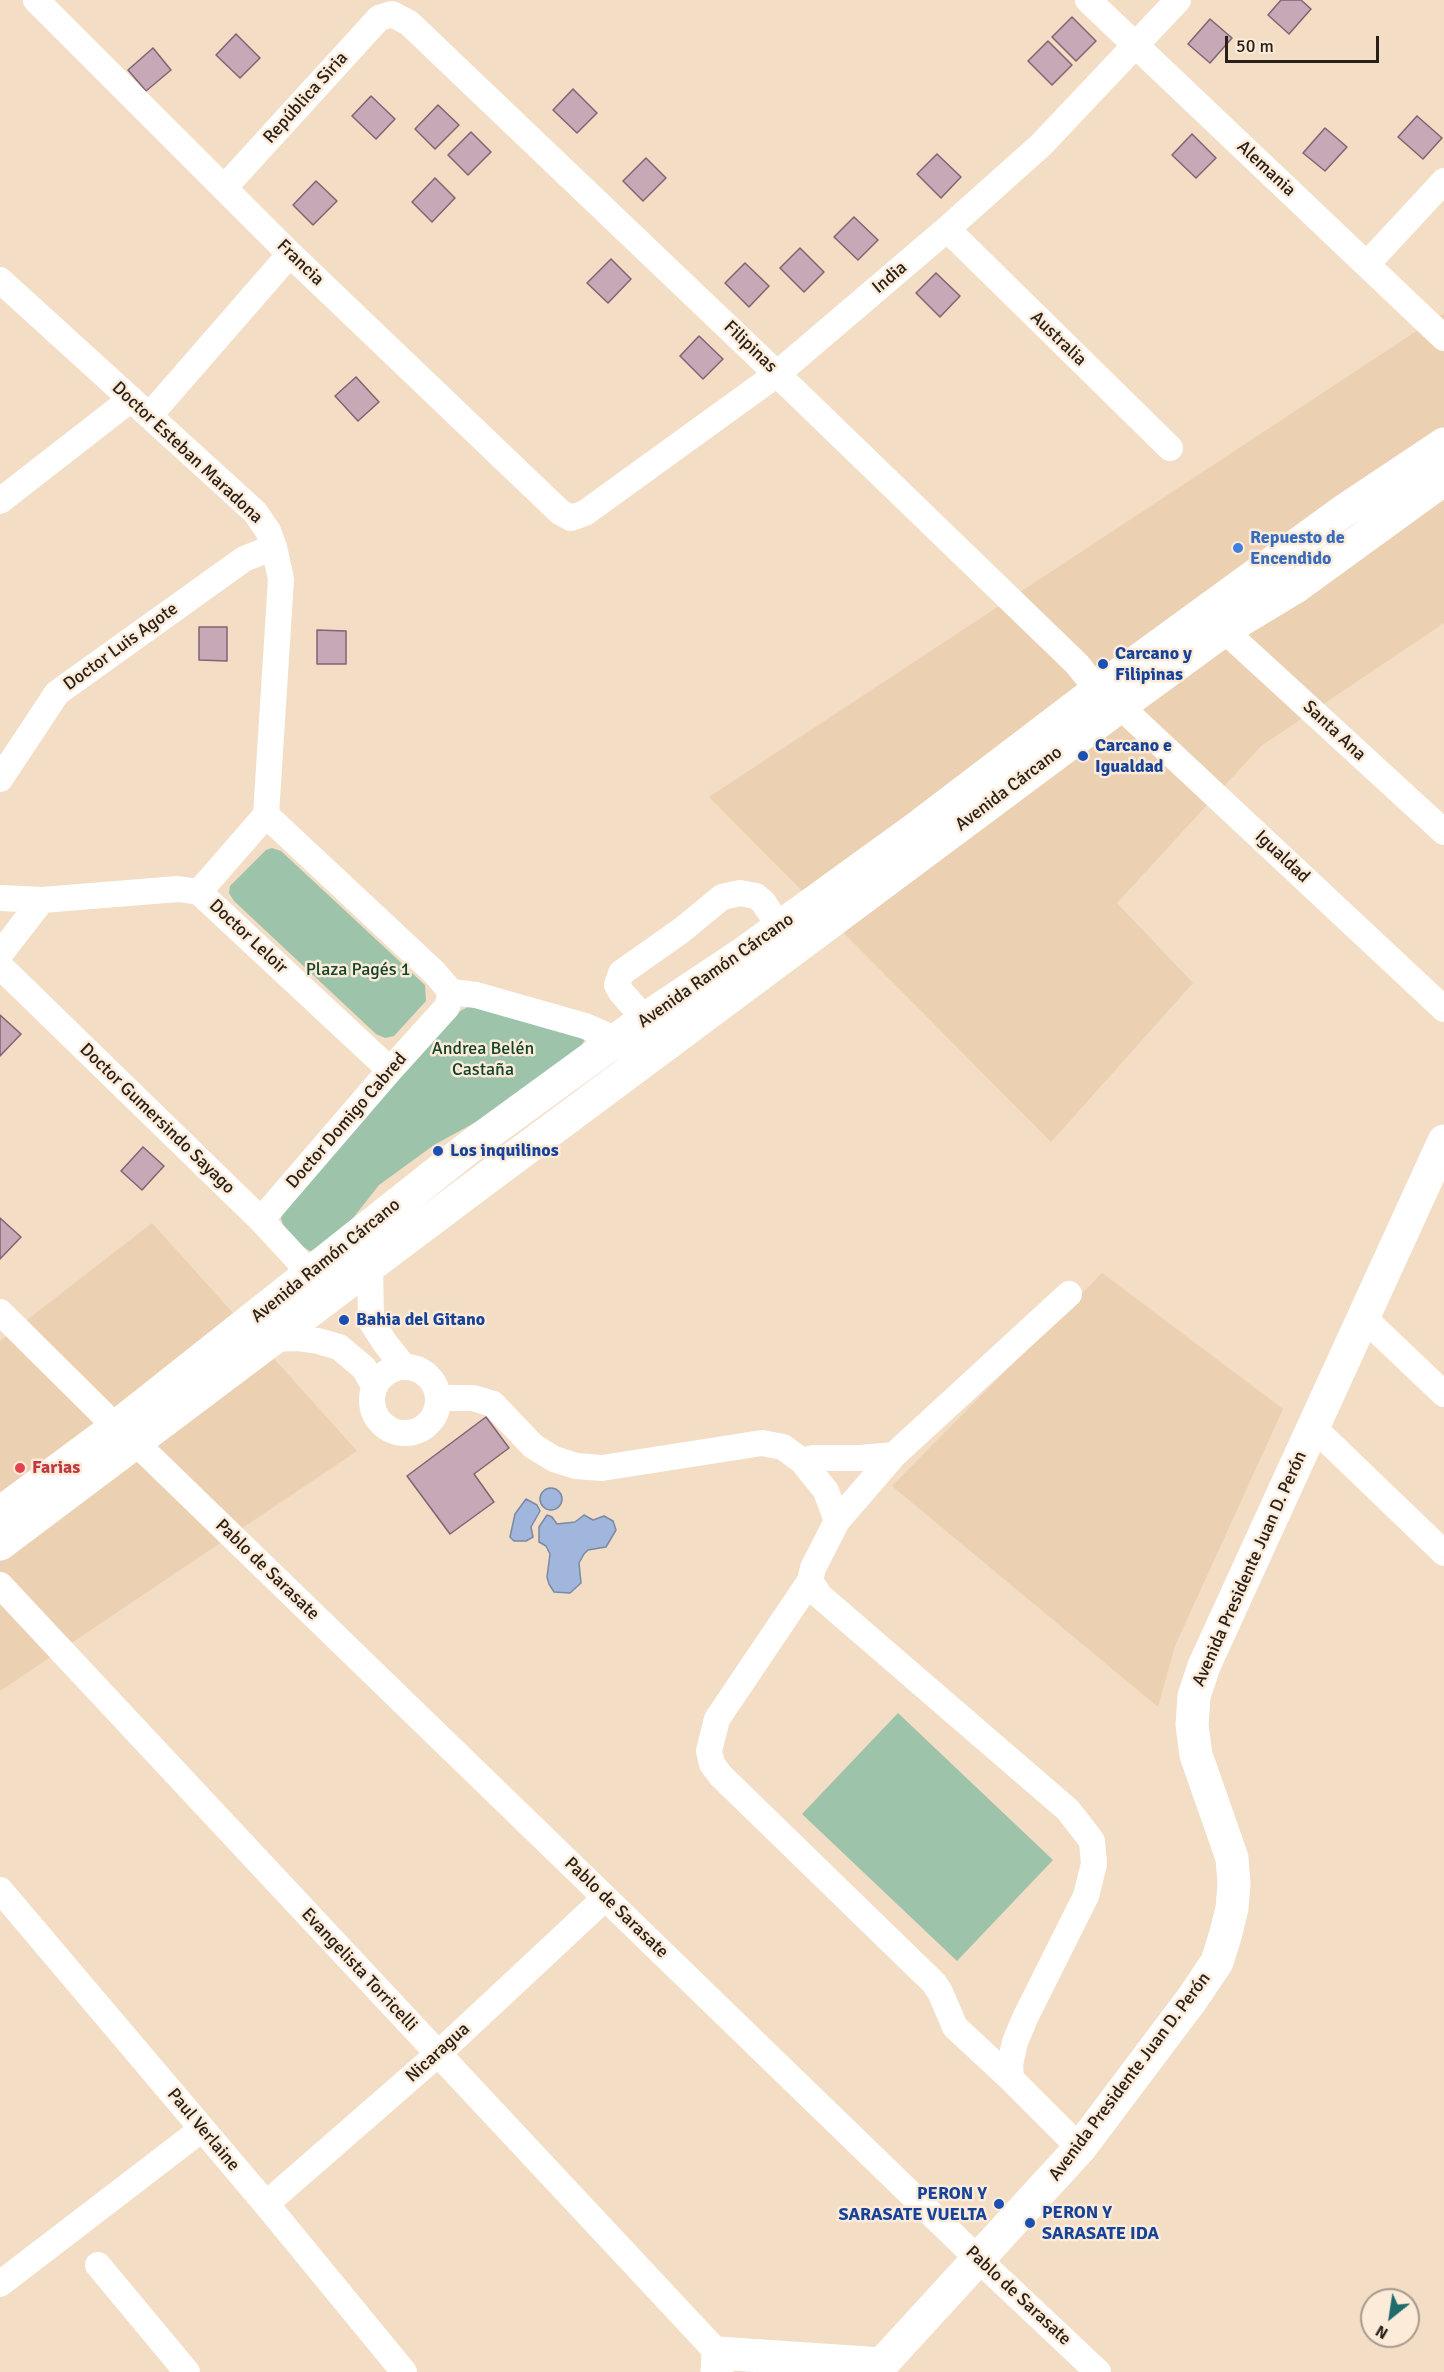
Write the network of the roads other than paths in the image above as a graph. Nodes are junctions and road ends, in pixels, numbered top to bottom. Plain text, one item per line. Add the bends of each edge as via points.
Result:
1 (36, 0) edge
2 (1088, 0) edge
3 (1178, 0) edge
4 (392, 14) joint
5 (1134, 46) junction
6 (1444, 181) edge
7 (224, 188) junction
8 (947, 229) junction
9 (290, 254) junction
10 (1368, 263) junction
11 (0, 280) edge
12 (1444, 338) edge
13 (777, 374) junction
14 (131, 399) junction
15 (150, 415) junction
16 (1444, 444) edge
17 (1170, 448) dead end
18 (1444, 479) edge
19 (0, 501) edge
20 (571, 518) joint
21 (274, 547) junction
22 (1224, 630) junction
23 (1109, 698) junction
24 (0, 780) edge
25 (266, 815) junction
26 (1444, 832) edge
27 (199, 892) junction
28 (0, 898) edge
29 (42, 900) junction
30 (787, 938) junction
31 (0, 954) edge
32 (0, 966) edge
33 (452, 992) junction
34 (1444, 1009) edge
35 (645, 1019) junction
36 (617, 1040) junction
37 (637, 1067) junction
38 (390, 1070) junction
39 (1444, 1141) edge
40 (476, 1186) junction
41 (261, 1220) junction
42 (370, 1265) junction
43 (311, 1274) junction
44 (1068, 1294) dead end
45 (0, 1312) edge
46 (1364, 1318) junction
47 (371, 1321) junction
48 (273, 1339) junction
49 (339, 1347) junction
50 (404, 1367) junction
51 (374, 1386) junction
52 (1444, 1394) edge
53 (438, 1398) junction
54 (1312, 1427) junction
55 (126, 1435) junction
56 (894, 1455) junction
57 (802, 1461) junction
58 (0, 1513) edge
59 (837, 1521) junction
60 (0, 1544) edge
61 (1444, 1553) edge
62 (810, 1581) junction
63 (0, 1585) edge
64 (0, 1890) edge
65 (605, 1898) junction
66 (438, 2054) junction
67 (1011, 2079) junction
68 (202, 2128) junction
69 (1080, 2148) junction
70 (266, 2204) junction
71 (978, 2259) junction
72 (98, 2265) dead end
73 (0, 2284) edge
74 (718, 2363) edge
75 (882, 2368) edge
76 (187, 2372) edge
77 (404, 2372) edge
78 (1098, 2372) edge

1 - 7 street, Francia
2 - 5 street, Alemania
3 - 5 street, India
4 - 7 street, República Siria via 379,18
4 - 13 street, Filipinas via 409,23
5 - 8 street, India via 1041,145
5 - 10 street, Alemania
6 - 10 street
7 - 9 street, Francia
8 - 13 street, India
8 - 17 street, Australia
9 - 15 street
9 - 20 street, Francia via 560,512
10 - 12 street, Alemania
11 - 14 street, Doctor Esteban Maradona
13 - 20 street, India via 585,513
13 - 23 street, Filipinas
14 - 15 street, Doctor Esteban Maradona
14 - 19 street
15 - 21 street, Doctor Esteban Maradona via 255,512
16 - 23 main road via 1342,512
18 - 22 main road via 1297,586
21 - 24 street, Doctor Luis Agote via 244,559 57,693
21 - 25 street, Doctor Esteban Maradona via 281,579
22 - 23 main road, Avenida Cárcano
22 - 26 street, Santa Ana
23 - 30 main road, Avenida Cárcano
23 - 34 street, Igualdad
25 - 27 street
25 - 33 street
27 - 29 street, Doctor Leloir via 178,889
27 - 38 street, Doctor Leloir
28 - 29 street, Doctor Leloir
29 - 31 street
30 - 35 main road, Avenida Ramón Cárcano
30 - 35 street via 756,896 740,893 722,897 621,973 617,985
30 - 37 main road, Avenida Ramón Cárcano
32 - 41 street, Doctor Gumersindo Sayago
33 - 36 street via 476,994 585,1026
33 - 38 street, Doctor Domigo Cabred via 447,1007
35 - 36 main road, Avenida Ramón Cárcano
36 - 37 street
36 - 40 main road via 622,1053 618,1064 500,1150
36 - 43 main road, Avenida Ramón Cárcano via 472,1145
37 - 40 main road, Avenida Ramón Cárcano
38 - 41 street, Doctor Domigo Cabred
39 - 46 main road, Avenida Presidente Juan D. Perón
40 - 42 main road, Avenida Ramón Cárcano
41 - 43 street, Doctor Gumersindo Sayago
42 - 47 street
42 - 48 main road, Avenida Ramón Cárcano
43 - 55 main road, Avenida Ramón Cárcano
44 - 56 street
45 - 55 street, Pablo de Sarasate
46 - 52 street
46 - 54 main road, Avenida Presidente Juan D. Perón
47 - 49 street
47 - 50 street
48 - 49 street via 307,1339
48 - 55 main road, Avenida Ramón Cárcano
49 - 51 street via 364,1368
50 - 51 street via 387,1372
50 - 53 street via 414,1368 430,1379
51 - 53 street via 371,1397 376,1418 393,1431 415,1431 425,1426 437,1408
53 - 57 street via 473,1398 493,1404 533,1446 576,1466 602,1468 762,1443 783,1447
54 - 61 street
54 - 69 main road, Avenida Presidente Juan D. Perón via 1203,1666 1194,1696 1196,1755 1232,1858 1233,1896 1226,1934 1205,1980
55 - 58 main road, Avenida Ramón Cárcano
55 - 60 main road, Avenida Ramón Cárcano
55 - 65 street, Pablo de Sarasate
56 - 57 street
56 - 59 street
57 - 59 street via 826,1491
59 - 62 street
62 - 67 street via 820,1596 1068,1810 1092,1841 1094,1864 1086,1896 1015,2042
62 - 67 street via 717,1719 709,1751 712,1764 934,1983 955,2027
63 - 66 street, Evangelista Torricelli
64 - 68 street, Paul Verlaine
65 - 66 street, Nicaragua
65 - 71 street, Pablo de Sarasate
66 - 70 street, Nicaragua
66 - 74 street, Evangelista Torricelli
67 - 69 street
68 - 70 street, Paul Verlaine
68 - 73 street
69 - 71 main road, Avenida Presidente Juan D. Perón
70 - 77 street, Paul Verlaine
71 - 75 main road, Avenida Presidente Juan D. Perón
71 - 78 street, Pablo de Sarasate
72 - 76 street
74 - 75 main road, Evangelista Torricelli

